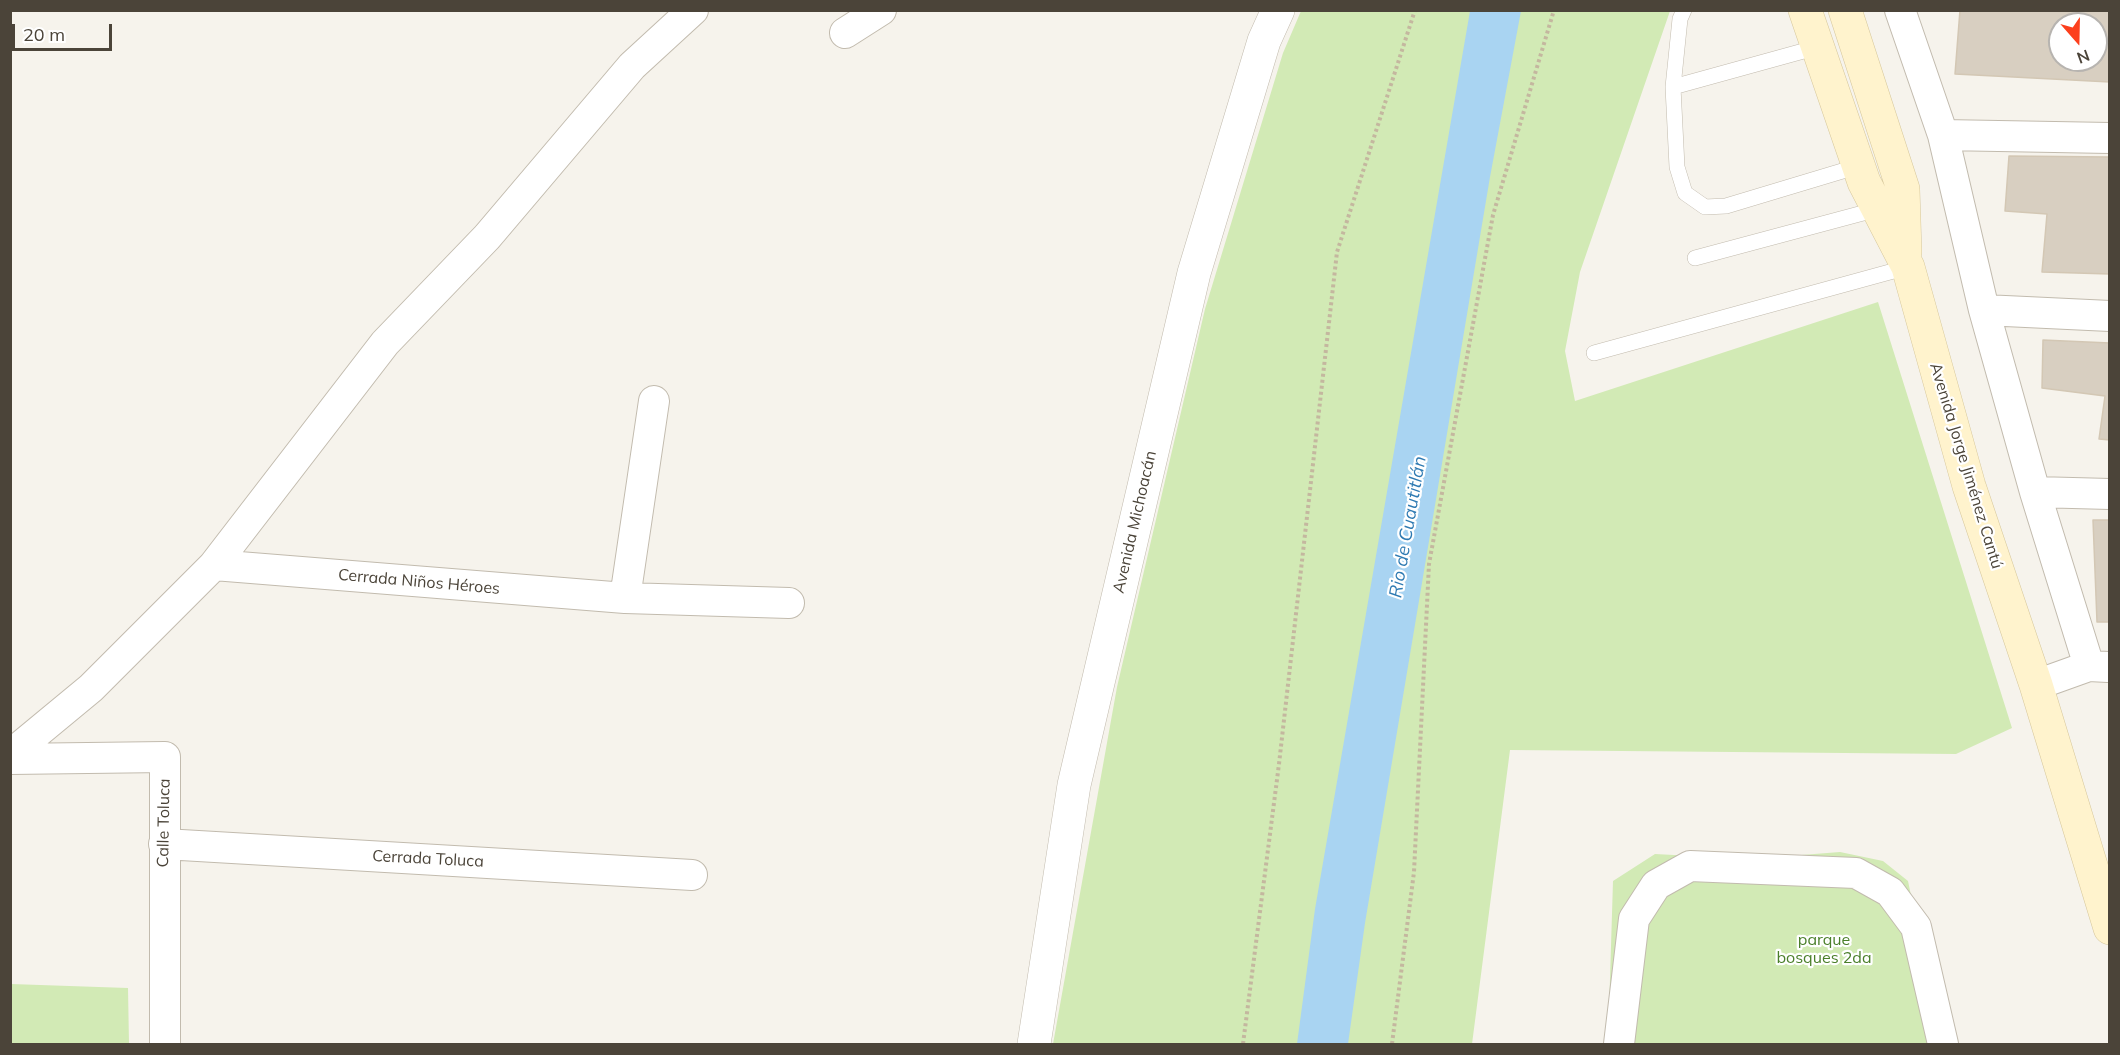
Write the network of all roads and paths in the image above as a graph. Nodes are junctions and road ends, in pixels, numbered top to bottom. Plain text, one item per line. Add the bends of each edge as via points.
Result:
1 (693, 10) edge
2 (881, 10) edge
3 (1278, 10) edge
4 (1415, 10) edge
5 (1554, 10) edge
6 (1684, 10) edge
7 (1805, 10) edge
8 (1845, 10) edge
9 (1900, 10) edge
10 (845, 33) dead end
11 (1818, 47) junction
12 (1673, 87) junction
13 (1943, 135) junction
14 (2109, 138) edge
15 (1858, 166) junction
16 (1878, 208) junction
17 (1695, 258) dead end
18 (1907, 263) junction
19 (1984, 310) junction
20 (2109, 316) edge
21 (1594, 353) dead end
22 (654, 401) dead end
23 (2035, 492) junction
24 (2109, 494) edge
25 (214, 566) junction
26 (625, 598) junction
27 (789, 603) dead end
28 (2099, 667) edge
29 (2036, 685) junction
30 (10, 757) edge
31 (164, 844) junction
32 (692, 874) dead end
33 (2109, 928) edge
34 (165, 1044) edge
35 (1034, 1044) edge
36 (1243, 1044) edge
37 (1392, 1044) edge
38 (1619, 1044) edge
39 (1943, 1044) edge

1 - 25 street via 632,66 487,237 385,343
2 - 10 street
3 - 35 street, Avenida Michoacán via 1264,41 1194,273 1074,785
4 - 36 path via 1337,252
5 - 37 path via 1493,215 1429,564 1414,872
6 - 12 lane
7 - 11 main road, Avenida Jorge Jiménez Cantú
8 - 18 main road via 1903,189
9 - 13 street
11 - 12 lane
11 - 15 main road, Avenida Jorge Jiménez Cantú
12 - 15 lane via 1677,166 1685,193 1705,207 1726,206
13 - 14 street
13 - 19 street
15 - 16 main road, Avenida Jorge Jiménez Cantú
16 - 17 lane
16 - 18 main road, Avenida Jorge Jiménez Cantú
18 - 21 lane
18 - 29 main road, Avenida Jorge Jiménez Cantú via 1969,486
19 - 20 street
19 - 23 street
22 - 26 street
23 - 24 street
23 - 28 street
25 - 26 street, Cerrada Niños Héroes
25 - 30 street via 91,688
26 - 27 street, Cerrada Niños Héroes
28 - 29 street
29 - 33 main road, Avenida Jorge Jiménez Cantú
30 - 31 street, Calle Toluca via 165,757
31 - 32 street, Cerrada Toluca
31 - 34 street, Calle Toluca
38 - 39 street via 1634,919 1656,885 1690,866 1857,873 1890,892 1916,927

